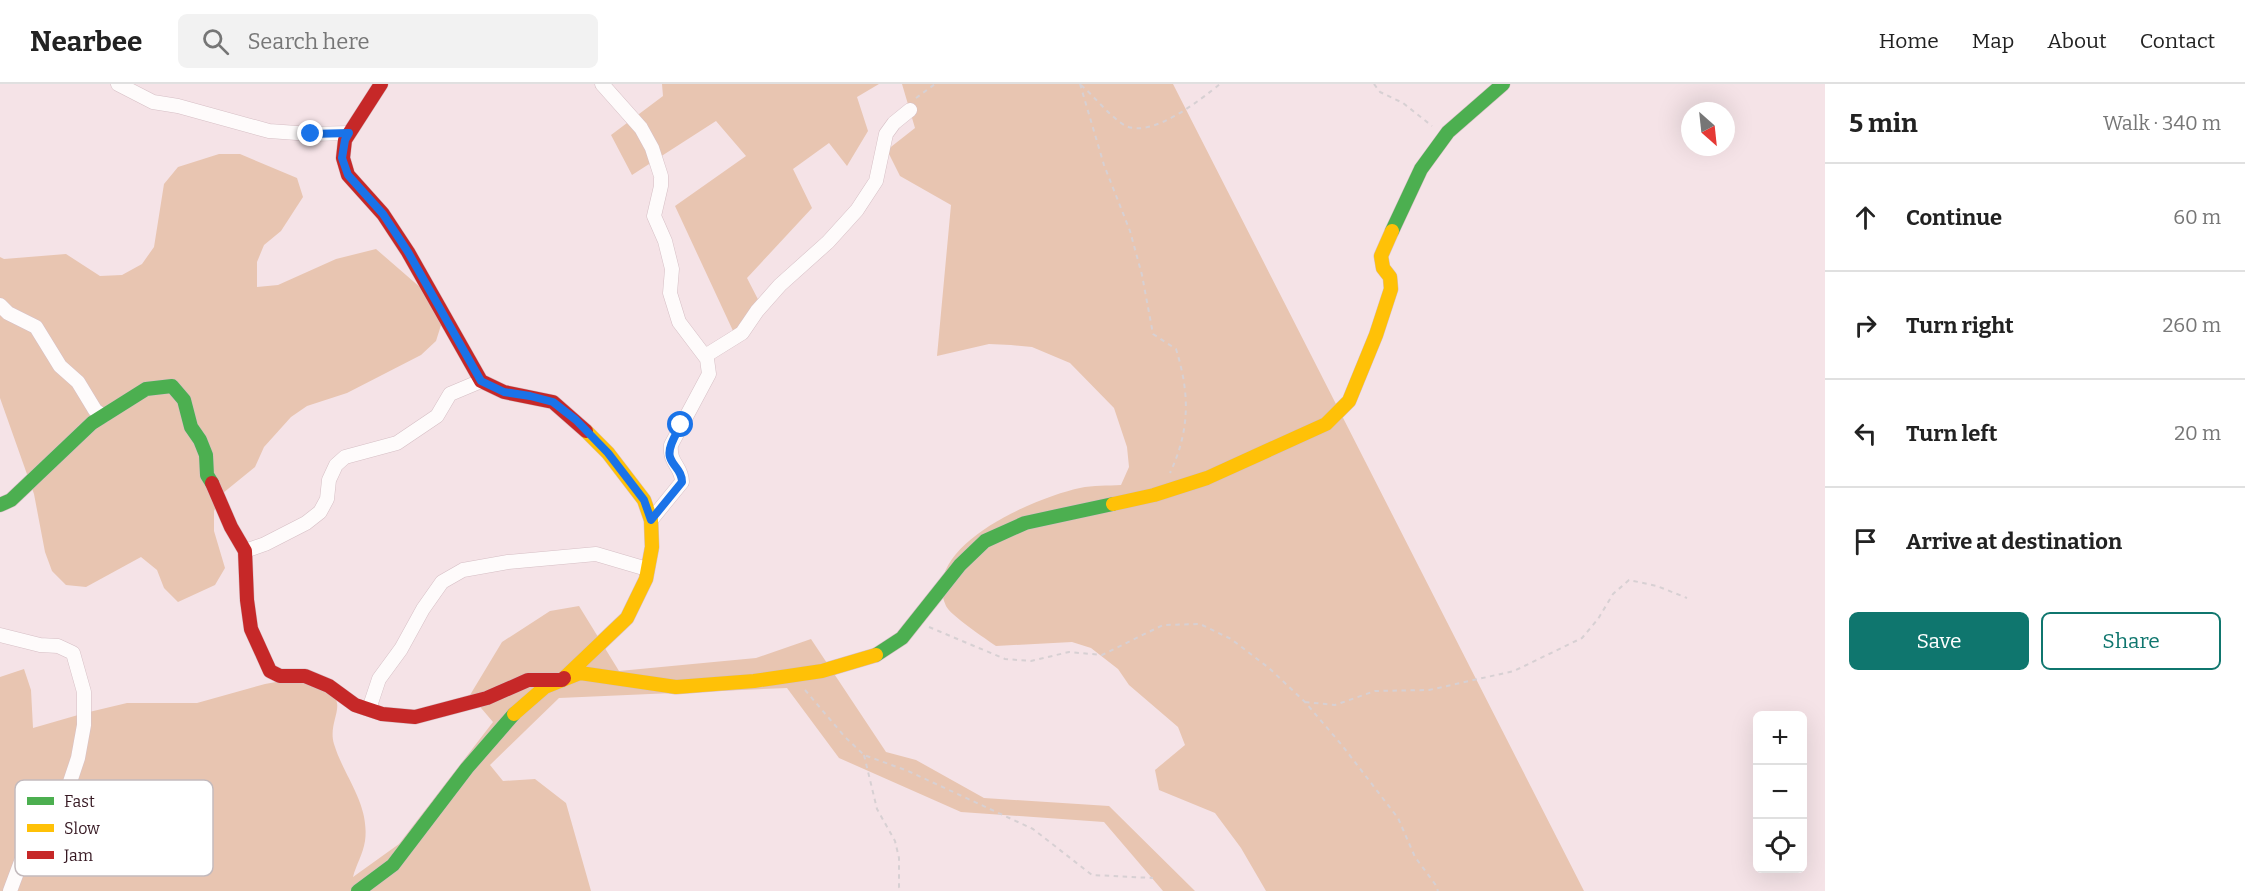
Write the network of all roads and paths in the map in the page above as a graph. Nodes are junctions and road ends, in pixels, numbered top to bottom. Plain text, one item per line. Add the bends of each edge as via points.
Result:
1 (118, 84) edge
2 (381, 84) edge
3 (602, 84) edge
4 (935, 84) edge
5 (1220, 84) edge
6 (1374, 84) edge
7 (1503, 84) edge
8 (1081, 85) edge
9 (910, 110) joint
10 (1448, 132) junction
11 (349, 133) junction
12 (0, 305) edge
13 (705, 356) junction
14 (481, 381) junction
15 (103, 416) junction
16 (1161, 493) junction
17 (0, 505) edge
18 (651, 520) junction
19 (245, 551) junction
20 (647, 569) junction
21 (1687, 598) dead end
22 (915, 621) junction
23 (0, 635) edge
24 (790, 675) junction
25 (562, 680) junction
26 (1305, 702) junction
27 (369, 709) junction
28 (864, 755) junction
29 (71, 780) edge
30 (16, 876) edge
31 (1153, 878) dead end
32 (10, 891) edge
33 (358, 891) edge
34 (902, 891) edge
35 (1438, 891) edge

1 - 11 street via 153,102 269,131
2 - 11 street
3 - 13 street via 641,128 652,148 661,176 654,216 672,269 670,293 679,322
4 - 9 path via 917,97
5 - 8 path via 1192,106 1143,129 1126,126
6 - 10 path via 1380,92
7 - 10 street
8 - 16 path via 1104,165 1130,231 1153,334 1176,349 1183,373 1185,435
9 - 13 street via 886,134 876,181 856,210 828,242 780,285 742,333
10 - 16 street via 1421,169 1381,256 1391,289 1349,401 1326,424 1296,439 1207,478
11 - 14 street via 342,158 348,175 383,214 408,252
12 - 15 street via 36,327 60,366 78,382
13 - 18 street via 709,374 671,445 670,456 682,474 682,482
14 - 18 street via 504,392 553,402 576,420 608,453 644,500
14 - 19 street via 450,394 437,416 397,443 345,457 329,480 327,499 320,512 266,544
15 - 17 street via 11,500
15 - 19 street via 146,389 171,386 183,400 191,427 206,455 207,475
16 - 22 street via 1025,523 985,541
18 - 20 street via 652,547
19 - 27 street via 251,629 270,671 280,676 305,676
20 - 25 street via 627,618
20 - 27 street via 596,554 463,570 442,582 423,609 379,679
21 - 26 path via 1629,580 1613,594 1582,638 1515,671 1430,690 1375,691 1335,705
22 - 24 street via 902,638 874,656 822,671
22 - 26 path via 1005,659 1031,661 1069,652 1102,655 1163,625 1200,624 1231,639
23 - 29 street via 58,646 73,653 84,692 84,725
24 - 25 street via 676,687 580,673
24 - 28 path
25 - 27 street via 528,680 487,698 415,717
25 - 33 street via 545,687 517,710 393,865
26 - 35 path via 1398,818 1415,857
28 - 31 path via 1033,829 1092,875
28 - 34 path via 877,809 895,841
30 - 32 street

